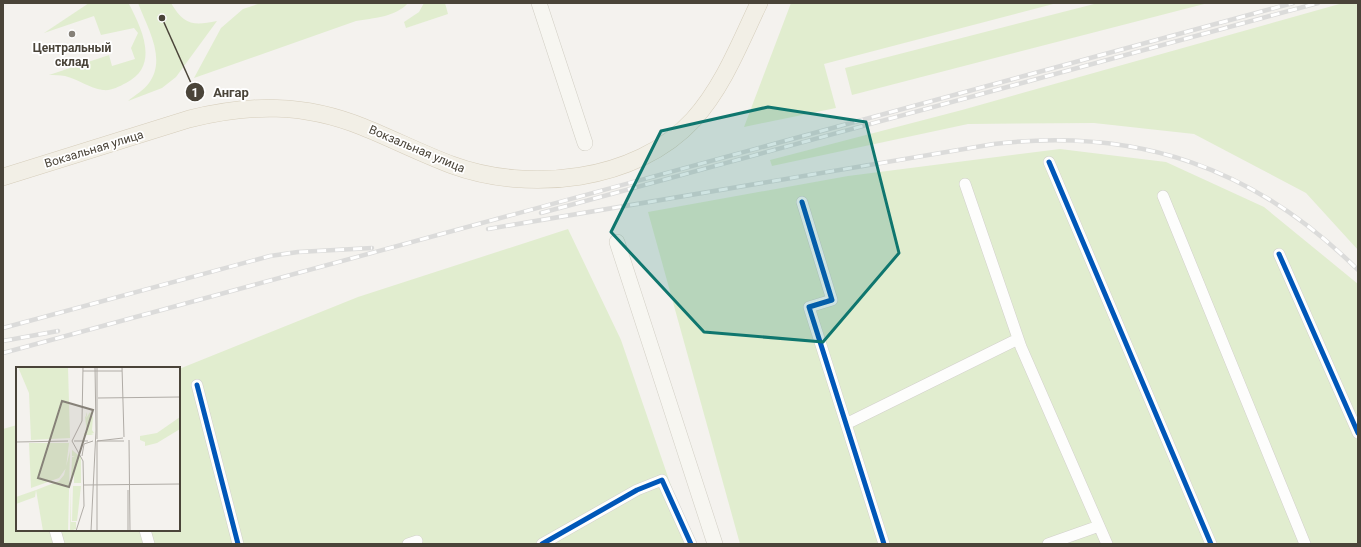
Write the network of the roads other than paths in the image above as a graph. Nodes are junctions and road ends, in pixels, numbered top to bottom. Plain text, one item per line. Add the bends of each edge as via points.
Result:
1 (539, 3) edge
2 (759, 3) edge
3 (585, 143) dead end
4 (1049, 162) dead end
5 (3, 177) edge
6 (965, 184) dead end
7 (1162, 196) dead end
8 (802, 202) dead end
9 (617, 242) dead end
10 (1279, 254) dead end
11 (1018, 339) junction
12 (197, 385) dead end
13 (846, 424) junction
14 (1358, 433) edge
15 (1099, 526) junction
16 (55, 531) edge
17 (145, 531) edge
18 (59, 544) edge
19 (149, 544) edge
20 (238, 544) edge
21 (542, 544) edge
22 (691, 544) edge
23 (714, 544) edge
24 (884, 544) edge
25 (1048, 544) edge
26 (1107, 544) edge
27 (1211, 544) edge
28 (1305, 544) edge

1 - 3 main road
2 - 5 main road, Вокзальная улица via 715,89 689,124 668,142 642,156 580,177 538,180 485,174 453,166 339,118 286,108 262,107 218,112
4 - 27 street
6 - 11 street
7 - 28 street
8 - 13 street via 832,300 809,306
9 - 23 main road
10 - 14 street
11 - 13 street
11 - 15 street
12 - 20 street
13 - 24 street
15 - 25 street
15 - 26 street
16 - 18 street
17 - 19 street
21 - 22 street via 637,490 662,480

